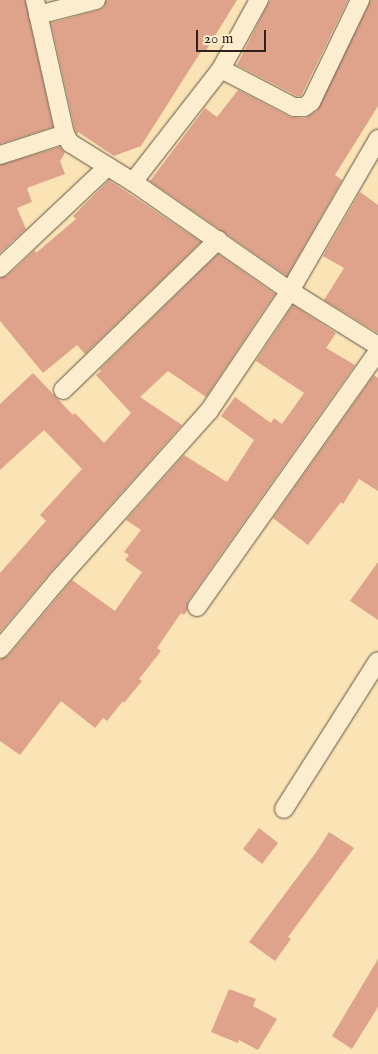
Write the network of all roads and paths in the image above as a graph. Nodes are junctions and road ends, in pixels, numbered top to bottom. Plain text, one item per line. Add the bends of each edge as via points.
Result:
1 (96, 0) edge
2 (259, 0) edge
3 (360, 0) edge
4 (37, 7) edge
5 (221, 69) junction
6 (65, 134) junction
7 (378, 139) edge
8 (0, 155) edge
9 (106, 167) junction
10 (132, 182) junction
11 (218, 240) junction
12 (0, 268) edge
13 (290, 291) junction
14 (378, 346) edge
15 (378, 351) edge
16 (63, 390) dead end
17 (197, 608) dead end
18 (0, 649) edge
19 (378, 661) edge
20 (284, 809) dead end

1 - 4 street
2 - 5 street
3 - 5 street via 311,102 304,107 294,107
4 - 6 street
5 - 10 street
6 - 8 street
6 - 9 street via 70,143
7 - 13 street
9 - 10 street
9 - 12 street
10 - 11 street
11 - 13 street
11 - 16 street
13 - 14 street
13 - 18 street via 210,411
15 - 17 street
19 - 20 street

